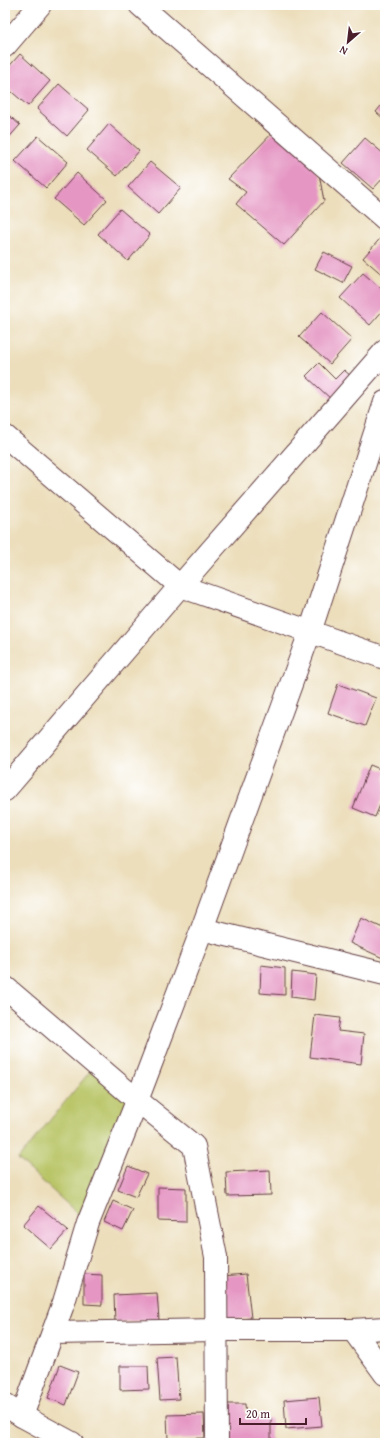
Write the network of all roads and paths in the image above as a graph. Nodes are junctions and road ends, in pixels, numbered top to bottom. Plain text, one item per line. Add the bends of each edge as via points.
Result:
1 (40, 5) edge
2 (140, 5) edge
3 (5, 46) edge
4 (385, 219) edge
5 (385, 351) edge
6 (385, 402) edge
7 (5, 436) edge
8 (180, 586) junction
9 (310, 632) junction
10 (385, 658) edge
11 (5, 790) edge
12 (202, 929) junction
13 (385, 974) edge
14 (5, 987) edge
15 (137, 1100) junction
16 (385, 1328) edge
17 (216, 1330) junction
18 (353, 1330) junction
19 (53, 1333) junction
20 (385, 1374) edge
21 (14, 1411) edge
22 (72, 1443) edge
23 (217, 1443) edge

1 - 3 street
2 - 4 street
5 - 8 street
6 - 9 street
7 - 8 street
8 - 9 street
8 - 11 street
9 - 10 street
9 - 12 street
12 - 13 street
12 - 15 street
14 - 15 street
15 - 17 street via 194,1146 216,1256
15 - 19 street via 88,1223
16 - 18 street
17 - 18 street
17 - 19 street
17 - 23 street
18 - 20 street
19 - 21 street
21 - 22 street

